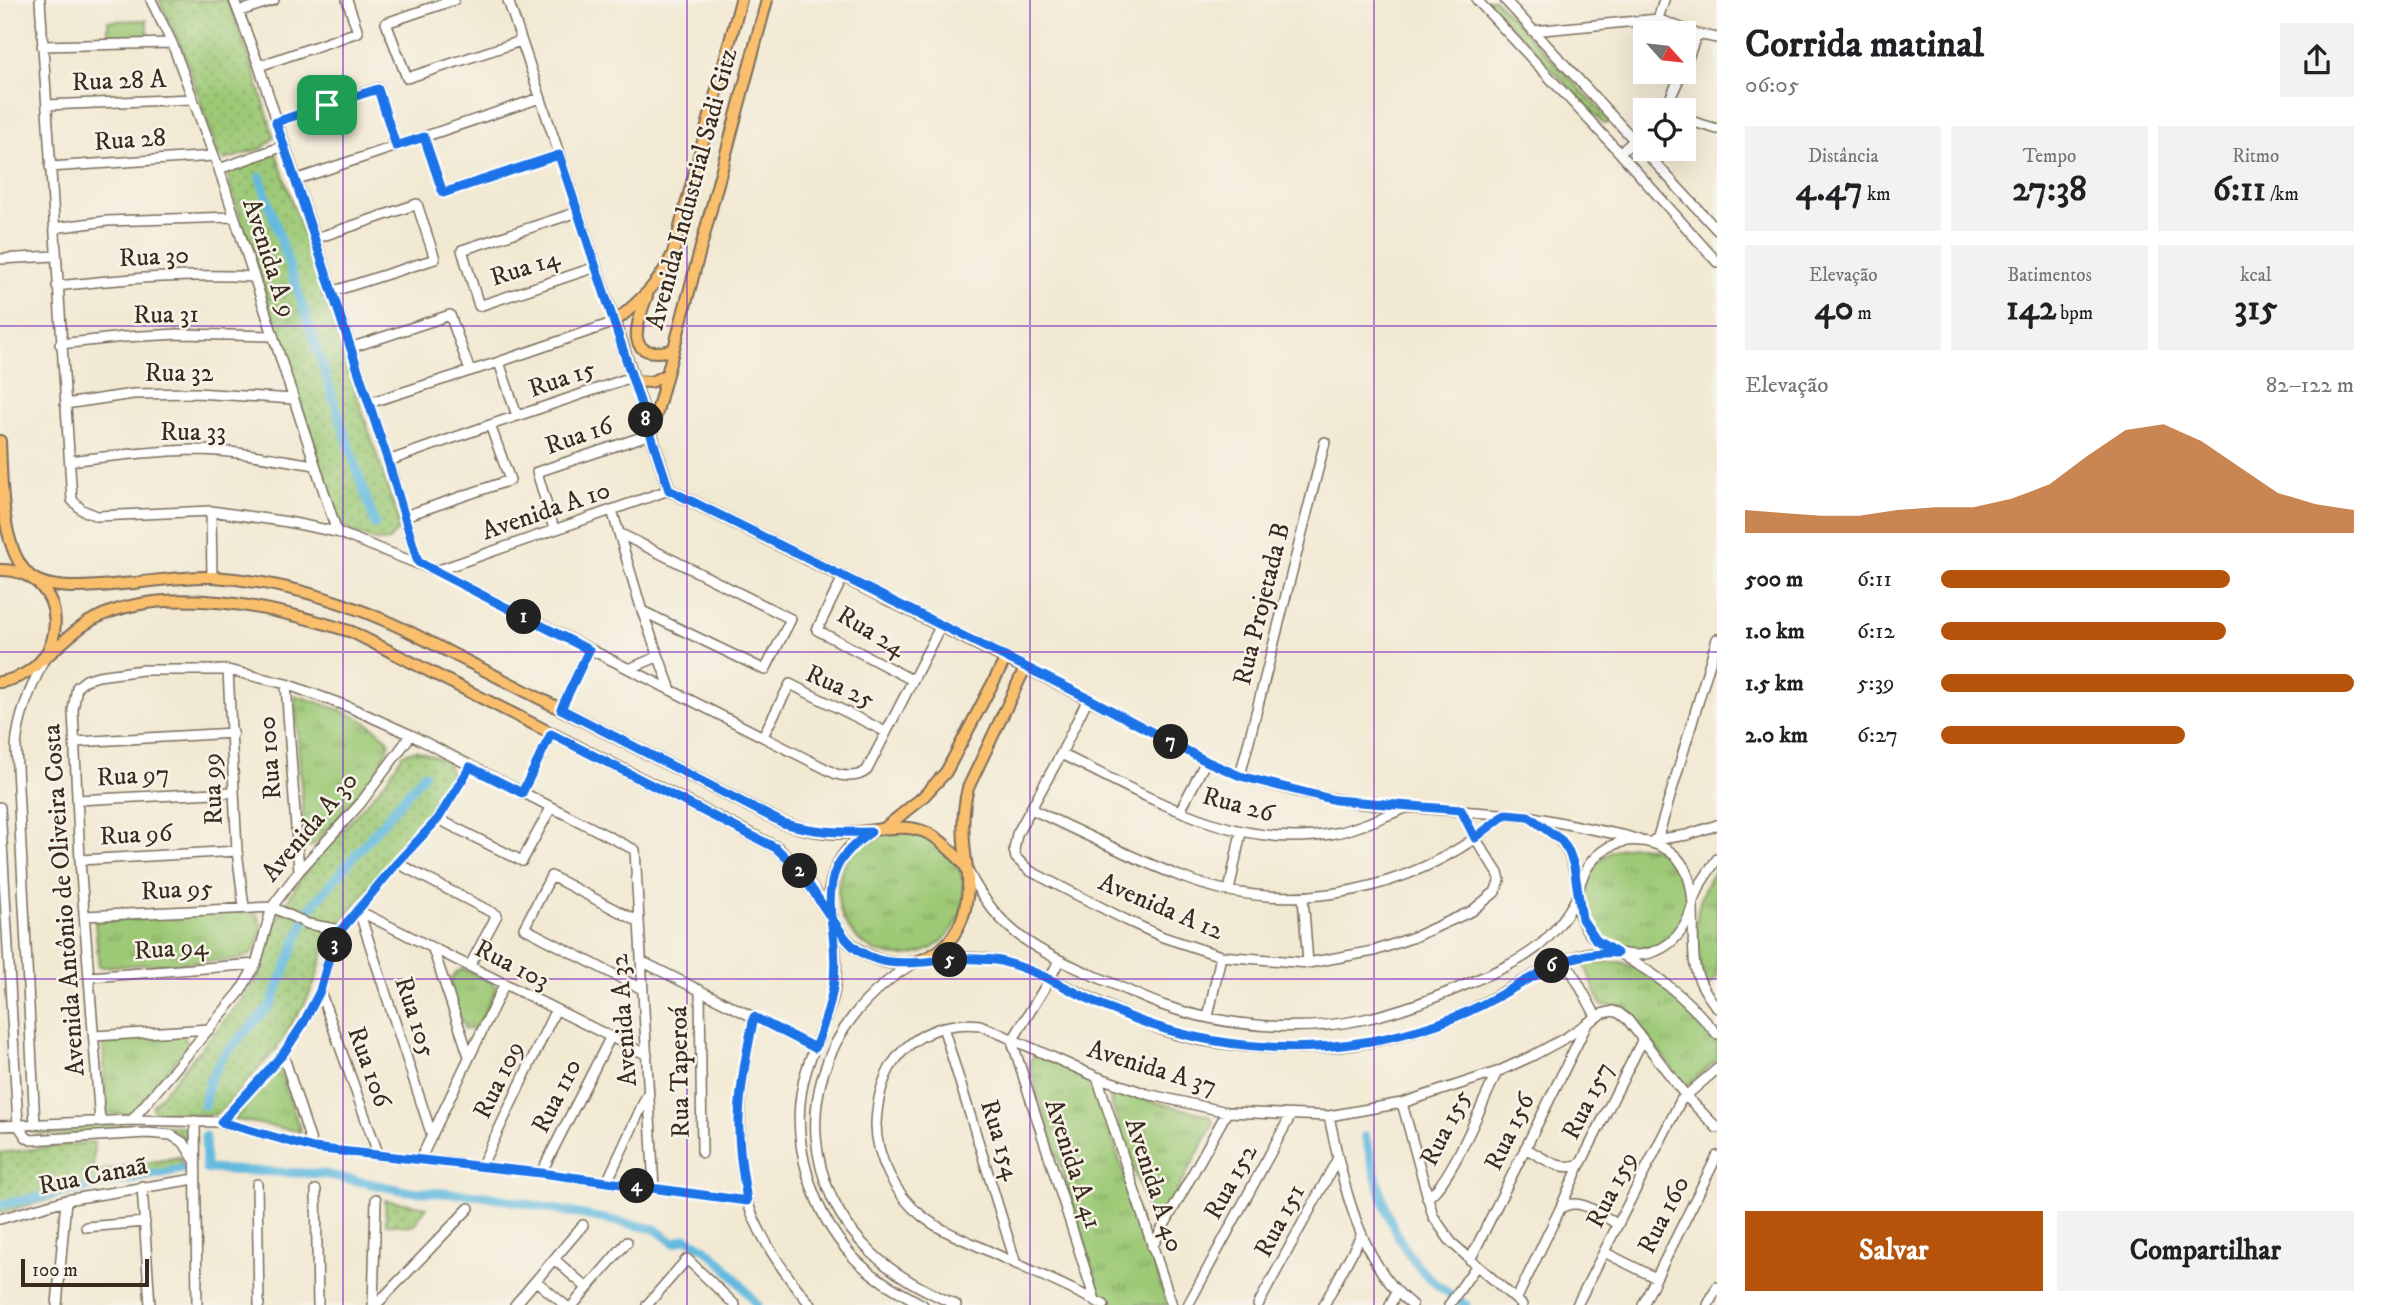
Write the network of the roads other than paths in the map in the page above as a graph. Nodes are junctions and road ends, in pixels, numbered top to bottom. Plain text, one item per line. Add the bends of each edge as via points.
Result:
1 (40, 0) edge
2 (151, 0) edge
3 (234, 0) edge
4 (274, 0) edge
5 (347, 0) edge
6 (454, 0) edge
7 (508, 0) edge
8 (741, 0) edge
9 (767, 0) edge
10 (1477, 0) edge
11 (1505, 0) edge
12 (1664, 0) edge
13 (240, 12) junction
14 (1658, 19) junction
15 (1533, 31) junction
16 (1698, 34) junction
17 (1717, 38) edge
18 (1696, 39) edge
19 (521, 41) junction
20 (172, 43) junction
21 (42, 46) junction
22 (259, 66) junction
23 (540, 98) junction
24 (193, 99) junction
25 (47, 105) junction
26 (276, 122) junction
27 (1696, 123) edge
28 (1717, 129) edge
29 (424, 137) junction
30 (1633, 138) edge
31 (1633, 142) edge
32 (284, 146) junction
33 (396, 146) junction
34 (1620, 153) junction
35 (559, 155) junction
36 (213, 156) junction
37 (1654, 161) edge
38 (50, 167) junction
39 (219, 169) junction
40 (295, 180) junction
41 (578, 212) junction
42 (233, 217) junction
43 (54, 228) junction
44 (1717, 230) edge
45 (314, 239) junction
46 (55, 257) junction
47 (0, 260) edge
48 (1717, 262) edge
49 (596, 267) junction
50 (254, 277) junction
51 (57, 286) junction
52 (331, 292) junction
53 (648, 294) junction
54 (615, 322) junction
55 (273, 336) junction
56 (61, 344) junction
57 (350, 348) junction
58 (672, 350) junction
59 (499, 362) junction
60 (470, 371) junction
61 (666, 375) junction
62 (633, 379) junction
63 (293, 399) junction
64 (369, 403) junction
65 (65, 404) junction
66 (517, 416) junction
67 (490, 425) junction
68 (651, 434) junction
69 (0, 441) edge
70 (1325, 442) dead end
71 (70, 461) junction
72 (388, 461) junction
73 (315, 465) junction
74 (669, 490) junction
75 (612, 510) junction
76 (211, 511) junction
77 (405, 516) junction
78 (554, 528) junction
79 (337, 533) junction
80 (619, 533) junction
81 (418, 562) junction
82 (0, 570) edge
83 (436, 571) junction
84 (212, 577) junction
85 (844, 577) junction
86 (31, 578) junction
87 (642, 611) junction
88 (941, 625) junction
89 (1717, 639) edge
90 (589, 650) junction
91 (657, 657) junction
92 (1006, 658) junction
93 (44, 659) junction
94 (1025, 668) junction
95 (629, 669) junction
96 (228, 670) junction
97 (912, 680) junction
98 (0, 682) edge
99 (286, 684) junction
100 (671, 690) junction
101 (1088, 698) junction
102 (561, 709) junction
103 (886, 732) junction
104 (233, 733) junction
105 (551, 734) junction
106 (411, 735) junction
107 (763, 736) junction
108 (76, 742) junction
109 (1061, 754) junction
110 (1206, 761) junction
111 (470, 767) junction
112 (1240, 776) junction
113 (234, 792) junction
114 (522, 793) junction
115 (77, 800) junction
116 (1411, 806) junction
117 (0, 807) edge
118 (551, 808) junction
119 (1031, 809) junction
120 (1461, 810) junction
121 (1180, 811) junction
122 (1506, 814) junction
123 (1528, 816) junction
124 (438, 819) junction
125 (1717, 825) edge
126 (886, 827) junction
127 (871, 832) junction
128 (1241, 832) junction
129 (1475, 838) junction
130 (1657, 840) junction
131 (1643, 841) junction
132 (237, 850) junction
133 (635, 850) joint
134 (1717, 859) edge
135 (80, 860) junction
136 (397, 863) junction
137 (967, 869) junction
138 (299, 871) junction
139 (1229, 891) junction
140 (1578, 892) junction
141 (1303, 897) junction
142 (1692, 904) junction
143 (244, 907) junction
144 (272, 907) junction
145 (359, 911) junction
146 (84, 916) junction
147 (831, 918) junction
148 (639, 922) junction
149 (341, 930) junction
150 (433, 949) junction
151 (1617, 953) junction
152 (1221, 956) junction
153 (1059, 960) junction
154 (641, 961) junction
155 (917, 962) junction
156 (1308, 963) junction
157 (256, 964) junction
158 (470, 967) junction
159 (1572, 970) dead end
160 (90, 977) junction
161 (1050, 979) junction
162 (504, 985) junction
163 (642, 989) junction
164 (699, 990) junction
165 (320, 991) junction
166 (1717, 1009) edge
167 (555, 1011) junction
168 (1596, 1016) junction
169 (754, 1017) junction
170 (1208, 1017) junction
171 (1587, 1023) junction
172 (943, 1027) junction
173 (210, 1029) junction
174 (1717, 1034) edge
175 (94, 1035) junction
176 (610, 1038) junction
177 (1012, 1041) junction
178 (1642, 1041) junction
179 (815, 1048) junction
180 (283, 1054) junction
181 (647, 1055) junction
182 (468, 1056) junction
183 (1717, 1069) edge
184 (1497, 1072) junction
185 (1097, 1077) junction
186 (649, 1091) junction
187 (1685, 1095) junction
188 (1402, 1103) junction
189 (1227, 1112) junction
190 (1292, 1115) junction
191 (1329, 1116) junction
192 (132, 1121) junction
193 (195, 1121) junction
194 (100, 1122) junction
195 (221, 1122) junction
196 (19, 1125) junction
197 (35, 1125) junction
198 (0, 1126) edge
199 (1717, 1128) edge
200 (432, 1136) junction
201 (313, 1148) junction
202 (1525, 1148) junction
203 (702, 1153) dead end
204 (379, 1156) junction
205 (1717, 1156) edge
206 (1338, 1158) junction
207 (194, 1159) junction
208 (420, 1160) junction
209 (1581, 1163) junction
210 (481, 1167) junction
211 (541, 1173) junction
212 (195, 1179) junction
213 (607, 1182) junction
214 (257, 1184) dead end
215 (142, 1186) junction
216 (654, 1188) junction
217 (316, 1190) dead end
218 (1427, 1198) junction
219 (376, 1199) dead end
220 (66, 1200) junction
221 (747, 1201) junction
222 (469, 1208) dead end
223 (1560, 1209) junction
224 (0, 1219) edge
225 (145, 1222) junction
226 (1617, 1224) junction
227 (583, 1225) dead end
228 (86, 1227) dead end
229 (1362, 1234) junction
230 (627, 1242) dead end
231 (1152, 1247) junction
232 (1604, 1252) junction
233 (554, 1259) junction
234 (1474, 1263) junction
235 (1016, 1264) junction
236 (1656, 1278) junction
237 (536, 1281) junction
238 (1717, 1287) edge
239 (587, 1288) junction
240 (1396, 1293) junction
241 (1520, 1302) edge
242 (1099, 1303) edge
243 (1450, 1303) edge
244 (732, 1304) edge
245 (57, 1305) edge
246 (150, 1305) edge
247 (197, 1305) edge
248 (259, 1305) edge
249 (318, 1305) edge
250 (374, 1305) edge
251 (515, 1305) edge
252 (565, 1305) edge
253 (573, 1305) edge
254 (647, 1305) edge
255 (811, 1305) edge
256 (923, 1305) edge
257 (956, 1305) edge
258 (1172, 1305) edge
259 (1188, 1305) edge
260 (1258, 1305) edge
261 (1324, 1305) edge
262 (1390, 1305) edge
263 (1412, 1305) edge
264 (1577, 1305) edge
265 (1643, 1305) edge
266 (1709, 1305) edge

1 - 21 street
2 - 20 street, Avenida A 9
3 - 13 street
4 - 13 street
5 - 22 street via 358,32
6 - 19 street via 386,23 407,78
7 - 19 street
8 - 53 main road, Avenida Industrial Sadi Gitz via 673,253
9 - 58 main road, Avenida Industrial Sadi Gitz
10 - 34 street
11 - 15 street
12 - 14 street
13 - 22 street
14 - 15 street
14 - 16 street
15 - 30 street
16 - 17 street
16 - 18 street
19 - 23 street
20 - 21 street
20 - 24 street, Avenida A 9
21 - 25 street
22 - 26 street
23 - 29 street
23 - 35 street
24 - 25 street, Rua 28 A
24 - 36 street, Avenida A 9
25 - 38 street
26 - 32 street
26 - 33 street via 378,89
27 - 28 street
29 - 33 street
29 - 35 street via 443,193
31 - 34 street
32 - 39 street
32 - 40 street
33 - 40 street
34 - 48 street
35 - 41 street
36 - 38 street, Rua 28
36 - 39 street, Avenida A 9
37 - 44 street
38 - 43 street
39 - 42 street, Avenida A 9
40 - 45 street
41 - 49 street
41 - 49 street, Rua 14 via 462,250 479,306
42 - 43 street via 107,221
42 - 50 street, Avenida A 9
43 - 46 street
45 - 52 street
45 - 52 street via 417,204 435,259
46 - 47 street
46 - 51 street
49 - 54 street
50 - 51 street, Rua 30 via 146,276
50 - 55 street, Avenida A 9
51 - 56 street
52 - 57 street
53 - 54 main road, Avenida Industrial Sadi Gitz
53 - 58 main road, Avenida Industrial Sadi Gitz via 636,338 650,352
54 - 59 street, Rua 15
54 - 62 main road
55 - 56 street, Rua 31 via 179,334
55 - 63 street, Avenida A 9
56 - 65 street
57 - 60 street via 450,315
57 - 64 street
58 - 61 main road, Avenida Industrial Sadi Gitz
59 - 60 street
59 - 66 street, Rua 15
60 - 64 street
61 - 62 main road via 652,382
61 - 68 main road, Avenida Industrial Sadi Gitz
62 - 66 street, Rua 15
62 - 68 main road
63 - 65 street, Rua 32 via 133,394
63 - 73 street, Avenida A 9
64 - 72 street
65 - 71 street
66 - 67 street
67 - 72 street
67 - 77 street via 510,480
68 - 74 main road
68 - 78 street, Rua 16 via 537,472
69 - 86 main road via 9,544
70 - 112 street, Rua Projetada B
71 - 73 street, Rua 33 via 194,450
71 - 76 street via 72,500 90,514
72 - 77 street
73 - 79 street, Avenida A 9
74 - 75 street, Avenida A 10
74 - 85 main road
75 - 78 street, Avenida A 10
75 - 80 street
76 - 79 street
76 - 84 street
77 - 81 street
78 - 83 street, Avenida A 10
79 - 81 street
80 - 87 street
80 - 87 street via 791,619 765,670
81 - 83 street
82 - 86 main road
83 - 90 street
84 - 86 main road via 70,588
84 - 102 main road via 299,590 370,613
85 - 88 main road
85 - 97 street, Rua 24 via 817,630
86 - 93 main road via 52,603 55,620 54,637
87 - 91 street
88 - 92 main road
88 - 97 street
89 - 130 street
90 - 95 street
90 - 102 street
91 - 95 street
91 - 100 street
92 - 94 main road
92 - 126 main road via 946,772
93 - 98 main road via 16,680
93 - 105 main road via 93,620 141,604 198,601 280,612 352,632
93 - 197 street via 23,710 16,747
94 - 101 street
94 - 137 main road via 968,788 963,835
95 - 100 street
96 - 99 street, Avenida Antônio de Oliveira Costa
96 - 104 street, Rua 99
96 - 108 street, Avenida Antônio de Oliveira Costa via 143,670 86,680 77,687 74,699
97 - 103 street
99 - 106 street, Avenida Antônio de Oliveira Costa
99 - 138 street, Rua 100
100 - 107 street
101 - 109 street, Avenida A 12
101 - 110 street
102 - 127 main road via 783,823 838,833
103 - 107 street via 865,772 845,776
103 - 107 street, Rua 25 via 790,684
104 - 108 street
104 - 113 street, Rua 99
105 - 114 street
105 - 147 main road via 776,848 799,870
106 - 111 street, Avenida Antônio de Oliveira Costa
106 - 138 street, Avenida A 30 via 360,804
108 - 115 street, Avenida Antônio de Oliveira Costa
109 - 119 street, Avenida A 12
109 - 121 street, Rua 26
110 - 112 street
110 - 121 street
111 - 114 street, Avenida Antônio de Oliveira Costa
111 - 124 street
112 - 116 street via 1326,799
113 - 115 street, Rua 97
113 - 132 street, Rua 99
114 - 118 street, Avenida Antônio de Oliveira Costa
115 - 135 street, Avenida Antônio de Oliveira Costa
116 - 120 street
116 - 128 street, Rua 26 via 1337,833 1276,838
117 - 196 street
118 - 124 street via 522,861
118 - 133 street, Avenida Antônio de Oliveira Costa
119 - 139 street via 1183,877
119 - 152 street, Avenida A 12 via 1015,842 1021,864 1163,937
120 - 122 street
120 - 129 street, Avenida A 12
121 - 128 street, Rua 26
122 - 123 street
122 - 129 street
123 - 131 street
123 - 140 street via 1562,841
124 - 136 street
125 - 130 street
126 - 127 main road
126 - 137 main road via 917,828 931,834
127 - 147 main road via 853,844 839,862 832,883
128 - 139 street
129 - 141 street via 1418,870 1386,881
129 - 156 street, Avenida A 12 via 1500,880 1485,902 1433,929 1374,951
130 - 131 street
131 - 140 street via 1618,843 1599,853 1586,869
131 - 142 street via 1659,845 1681,863 1690,882
132 - 135 street, Rua 96
132 - 143 street, Rua 99
133 - 148 street, Avenida A 32
134 - 142 street
135 - 146 street, Avenida Antônio de Oliveira Costa
136 - 145 street
136 - 158 street via 497,915
137 - 153 street via 1007,928
137 - 155 main road via 965,912 958,929 949,942
138 - 144 street, Avenida A 30
139 - 141 street
140 - 151 street via 1588,930
140 - 170 street via 1562,923 1537,949 1428,1001 1363,1019 1305,1026
141 - 156 street
142 - 151 street via 1682,931 1662,948 1637,955
142 - 166 street via 1695,967
143 - 144 street, Rua 95
143 - 146 street, Rua 95
144 - 149 street via 308,924
144 - 157 street, Avenida A 30
145 - 149 street
145 - 150 street, Rua 103
145 - 200 street, Rua 105
146 - 160 street, Avenida Antônio de Oliveira Costa
147 - 155 main road via 865,955 886,962
147 - 179 street via 836,950 834,993
148 - 154 street, Avenida A 32
148 - 163 street via 551,876 524,928
149 - 165 street
150 - 158 street, Rua 103
150 - 182 street
151 - 161 street via 1587,953 1547,968 1494,999 1434,1025 1323,1048 1220,1042 1167,1031 1111,1010
151 - 174 street via 1661,978
152 - 156 street, Avenida A 12
152 - 170 street
153 - 161 street
153 - 170 street via 1165,1006
154 - 163 street, Avenida A 32
154 - 164 street
155 - 161 street via 1002,961
155 - 257 street via 862,1005 826,1062 814,1115 818,1154 849,1228 901,1277
157 - 160 street, Rua 94
157 - 173 street, Avenida A 30
158 - 162 street, Rua 103
159 - 168 street
160 - 175 street, Avenida Antônio de Oliveira Costa
161 - 177 street
162 - 167 street, Rua 103
162 - 182 street
163 - 181 street, Avenida A 32
164 - 169 street
164 - 203 street, Rua Taperoá
165 - 180 street
165 - 204 street, Rua 106
167 - 176 street, Rua 103
167 - 210 street, Rua 109
168 - 171 street, Avenida A 37
168 - 178 street via 1619,1013
169 - 179 street
169 - 221 street via 738,1120
171 - 184 street, Avenida A 37
171 - 202 street, Rua 156
172 - 177 street, Avenida A 37 via 980,1025
172 - 235 street, Rua 154
172 - 235 street, Avenida A 37 via 917,1038 892,1065 882,1085 876,1137 886,1168 922,1216
173 - 175 street
173 - 192 street, Avenida A 30
175 - 194 street, Avenida Antônio de Oliveira Costa
176 - 181 street, Rua 103
176 - 211 street, Rua 110
177 - 185 street, Avenida A 37
177 - 242 street, Avenida A 41
178 - 187 street
178 - 209 street, Rua 157
179 - 256 street via 800,1107 803,1158 817,1203 853,1257 889,1286
180 - 195 street
180 - 201 street
181 - 186 street, Avenida A 32
182 - 200 street
183 - 187 street
184 - 188 street, Avenida A 37
184 - 218 street, Rua 155 via 1451,1167 1436,1193
185 - 189 street, Avenida A 37
185 - 231 street, Avenida A 40
186 - 213 street
186 - 216 street, Avenida A 32
187 - 199 street
187 - 226 street, Rua 159
188 - 191 street, Avenida A 37
188 - 218 street
189 - 190 street, Avenida A 37
189 - 231 street
190 - 191 street, Avenida A 37
190 - 259 street, Rua 152
191 - 206 street
192 - 193 street
192 - 194 street
193 - 195 street
193 - 207 street
194 - 197 street
195 - 201 street
196 - 197 street
196 - 198 street
196 - 207 street via 31,1140 171,1135 184,1143
200 - 208 street
201 - 204 street
202 - 209 street, Rua 157 via 1563,1167
202 - 234 street, Rua 156
204 - 208 street
205 - 236 street, Rua 160
206 - 229 street
206 - 260 street, Rua 151
207 - 212 street
208 - 210 street
209 - 223 street
210 - 211 street
211 - 213 street
212 - 215 street, Rua Canaã
212 - 247 street
213 - 216 street
214 - 248 street
215 - 220 street, Rua Canaã
215 - 225 street
216 - 221 street
217 - 249 street
218 - 234 street via 1440,1228
219 - 250 street
220 - 224 street, Rua Canaã
220 - 245 street
221 - 255 street via 775,1258
222 - 250 street
223 - 226 street via 1578,1203
223 - 241 street
225 - 228 street
225 - 246 street
226 - 232 street, Rua 159
227 - 233 street
229 - 240 street
229 - 261 street
230 - 239 street
231 - 258 street, Avenida A 40
232 - 236 street, Rua 160
232 - 264 street, Rua 159
233 - 237 street
233 - 239 street
234 - 241 street
234 - 243 street, Rua 156
235 - 242 street, Avenida A 37
236 - 265 street
237 - 251 street
237 - 252 street
238 - 266 street
239 - 253 street
240 - 262 street
240 - 263 street
244 - 254 street via 687,1259

